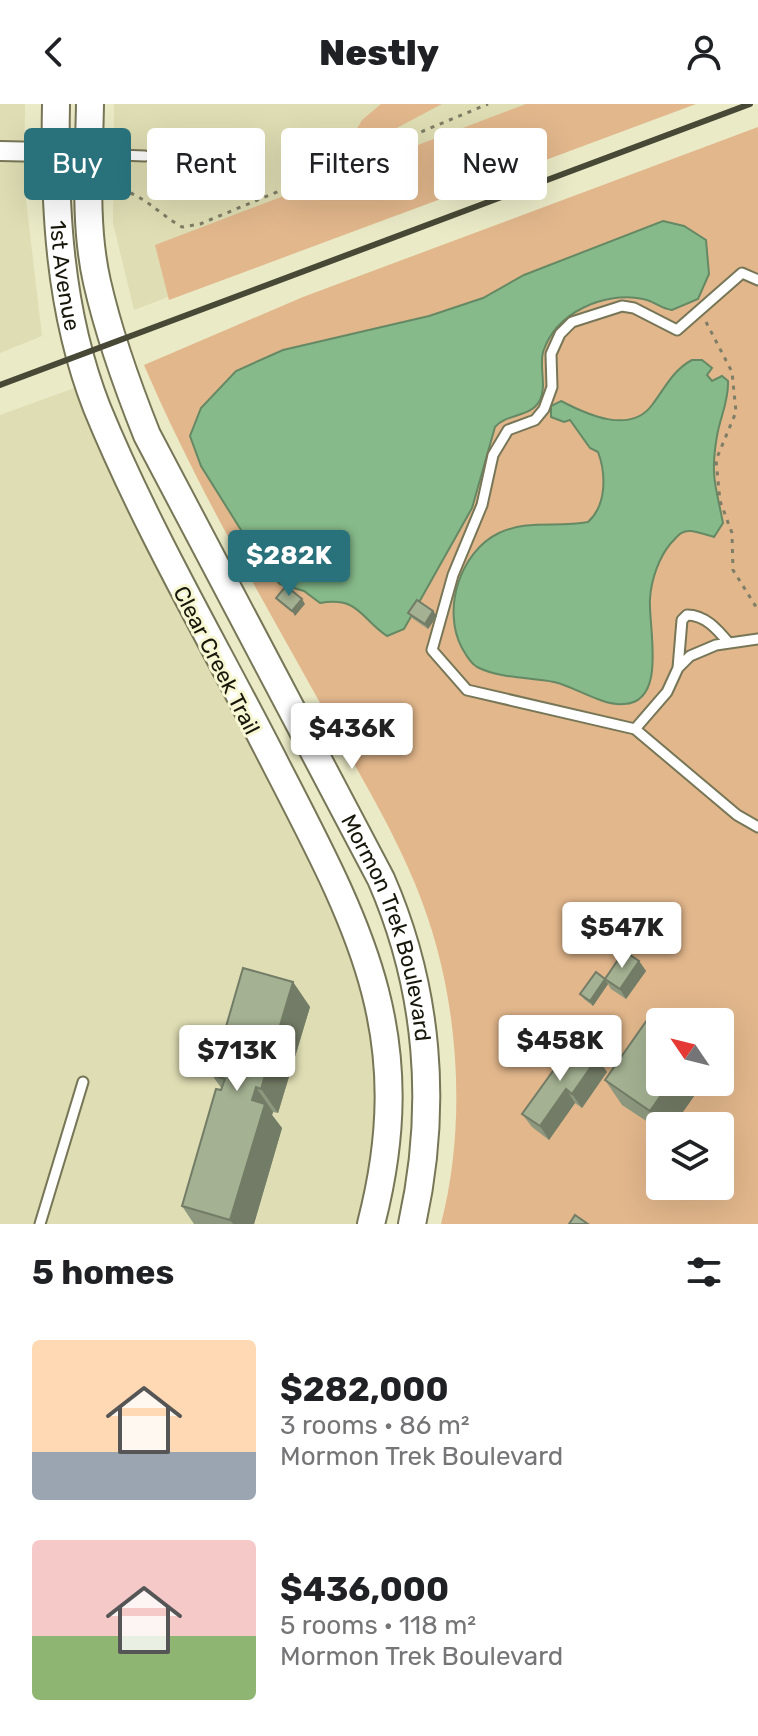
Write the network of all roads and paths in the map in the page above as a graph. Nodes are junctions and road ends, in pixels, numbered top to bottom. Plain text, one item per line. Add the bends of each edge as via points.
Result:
1 (56, 104) edge
2 (90, 104) edge
3 (488, 104) edge
4 (56, 128) edge
5 (90, 128) edge
6 (0, 151) edge
7 (24, 152) edge
8 (145, 156) dead end
9 (131, 158) edge
10 (131, 190) edge
11 (56, 200) edge
12 (89, 200) edge
13 (758, 280) edge
14 (700, 311) junction
15 (116, 349) joint
16 (79, 352) joint
17 (758, 610) edge
18 (758, 639) edge
19 (728, 642) junction
20 (678, 668) junction
21 (635, 729) junction
22 (758, 827) edge
23 (83, 1082) dead end
24 (40, 1224) edge
25 (371, 1224) edge
26 (412, 1224) edge

1 - 4 main road, 1st Avenue
2 - 5 main road, 1st Avenue
3 - 10 path via 200,224 182,227
6 - 7 street
8 - 9 lane
11 - 16 main road, 1st Avenue
12 - 15 main road, 1st Avenue via 96,281
13 - 14 lane via 742,273
14 - 17 path via 732,372 736,412 716,460 720,501 732,533 733,570
14 - 21 lane via 677,330 634,308 614,307 572,322 560,334 551,354 552,387 544,409 535,420 508,430 493,455 482,505 453,575 432,650 467,690
15 - 26 main road, Mormon Trek Boulevard via 147,435 396,914 413,973 428,1085 422,1173
16 - 25 main road, Mormon Trek Boulevard via 133,487 360,934 380,1007 390,1096 382,1182
18 - 19 lane
19 - 20 lane via 690,656
19 - 20 lane via 709,622 687,615 682,620
20 - 21 lane via 667,692
21 - 22 lane
23 - 24 lane

